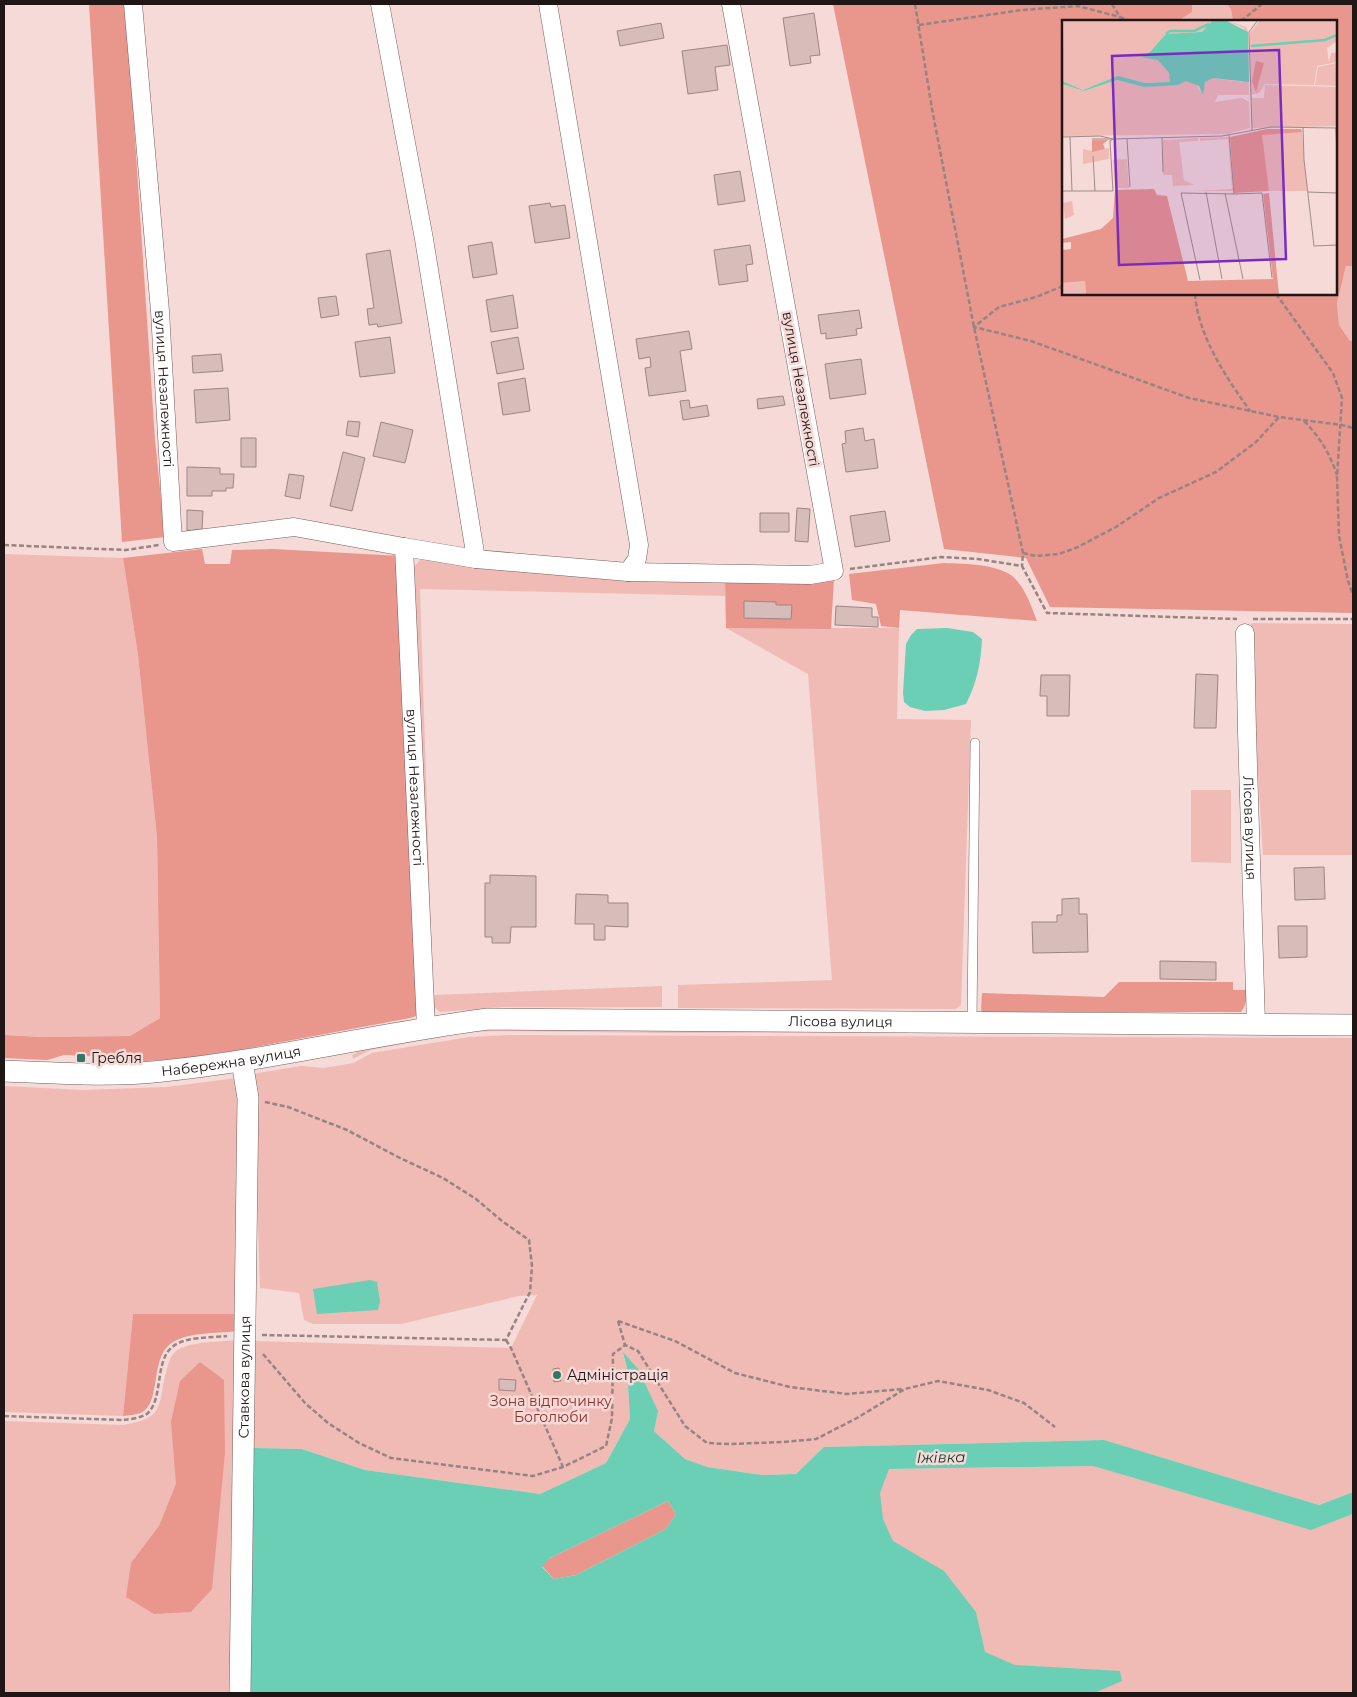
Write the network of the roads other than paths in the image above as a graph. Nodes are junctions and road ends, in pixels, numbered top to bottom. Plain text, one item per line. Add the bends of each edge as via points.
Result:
1 (133, 4) edge
2 (380, 4) edge
3 (548, 4) edge
4 (731, 4) edge
5 (404, 547) junction
6 (476, 559) junction
7 (628, 572) junction
8 (1245, 633) dead end
9 (975, 743) dead end
10 (972, 1022) junction
11 (1256, 1024) junction
12 (1353, 1025) edge
13 (426, 1027) junction
14 (242, 1061) junction
15 (4, 1071) edge
16 (240, 1693) edge

1 - 5 street, вулиця Незалежності via 160,311 173,542 294,527
2 - 6 street via 424,239
3 - 7 street via 639,545 637,558
4 - 7 street, вулиця Незалежності via 834,571 810,575
5 - 6 street
5 - 13 street, вулиця Незалежності
6 - 7 street
8 - 11 street, Лісова вулиця
9 - 10 lane
10 - 11 street, Лісова вулиця
10 - 13 street, Лісова вулиця via 488,1019
11 - 12 street, Лісова вулиця
13 - 14 street, Набережна вулиця
14 - 15 street, Набережна вулиця via 161,1072 82,1074
14 - 16 street, Ставкова вулиця via 248,1098

